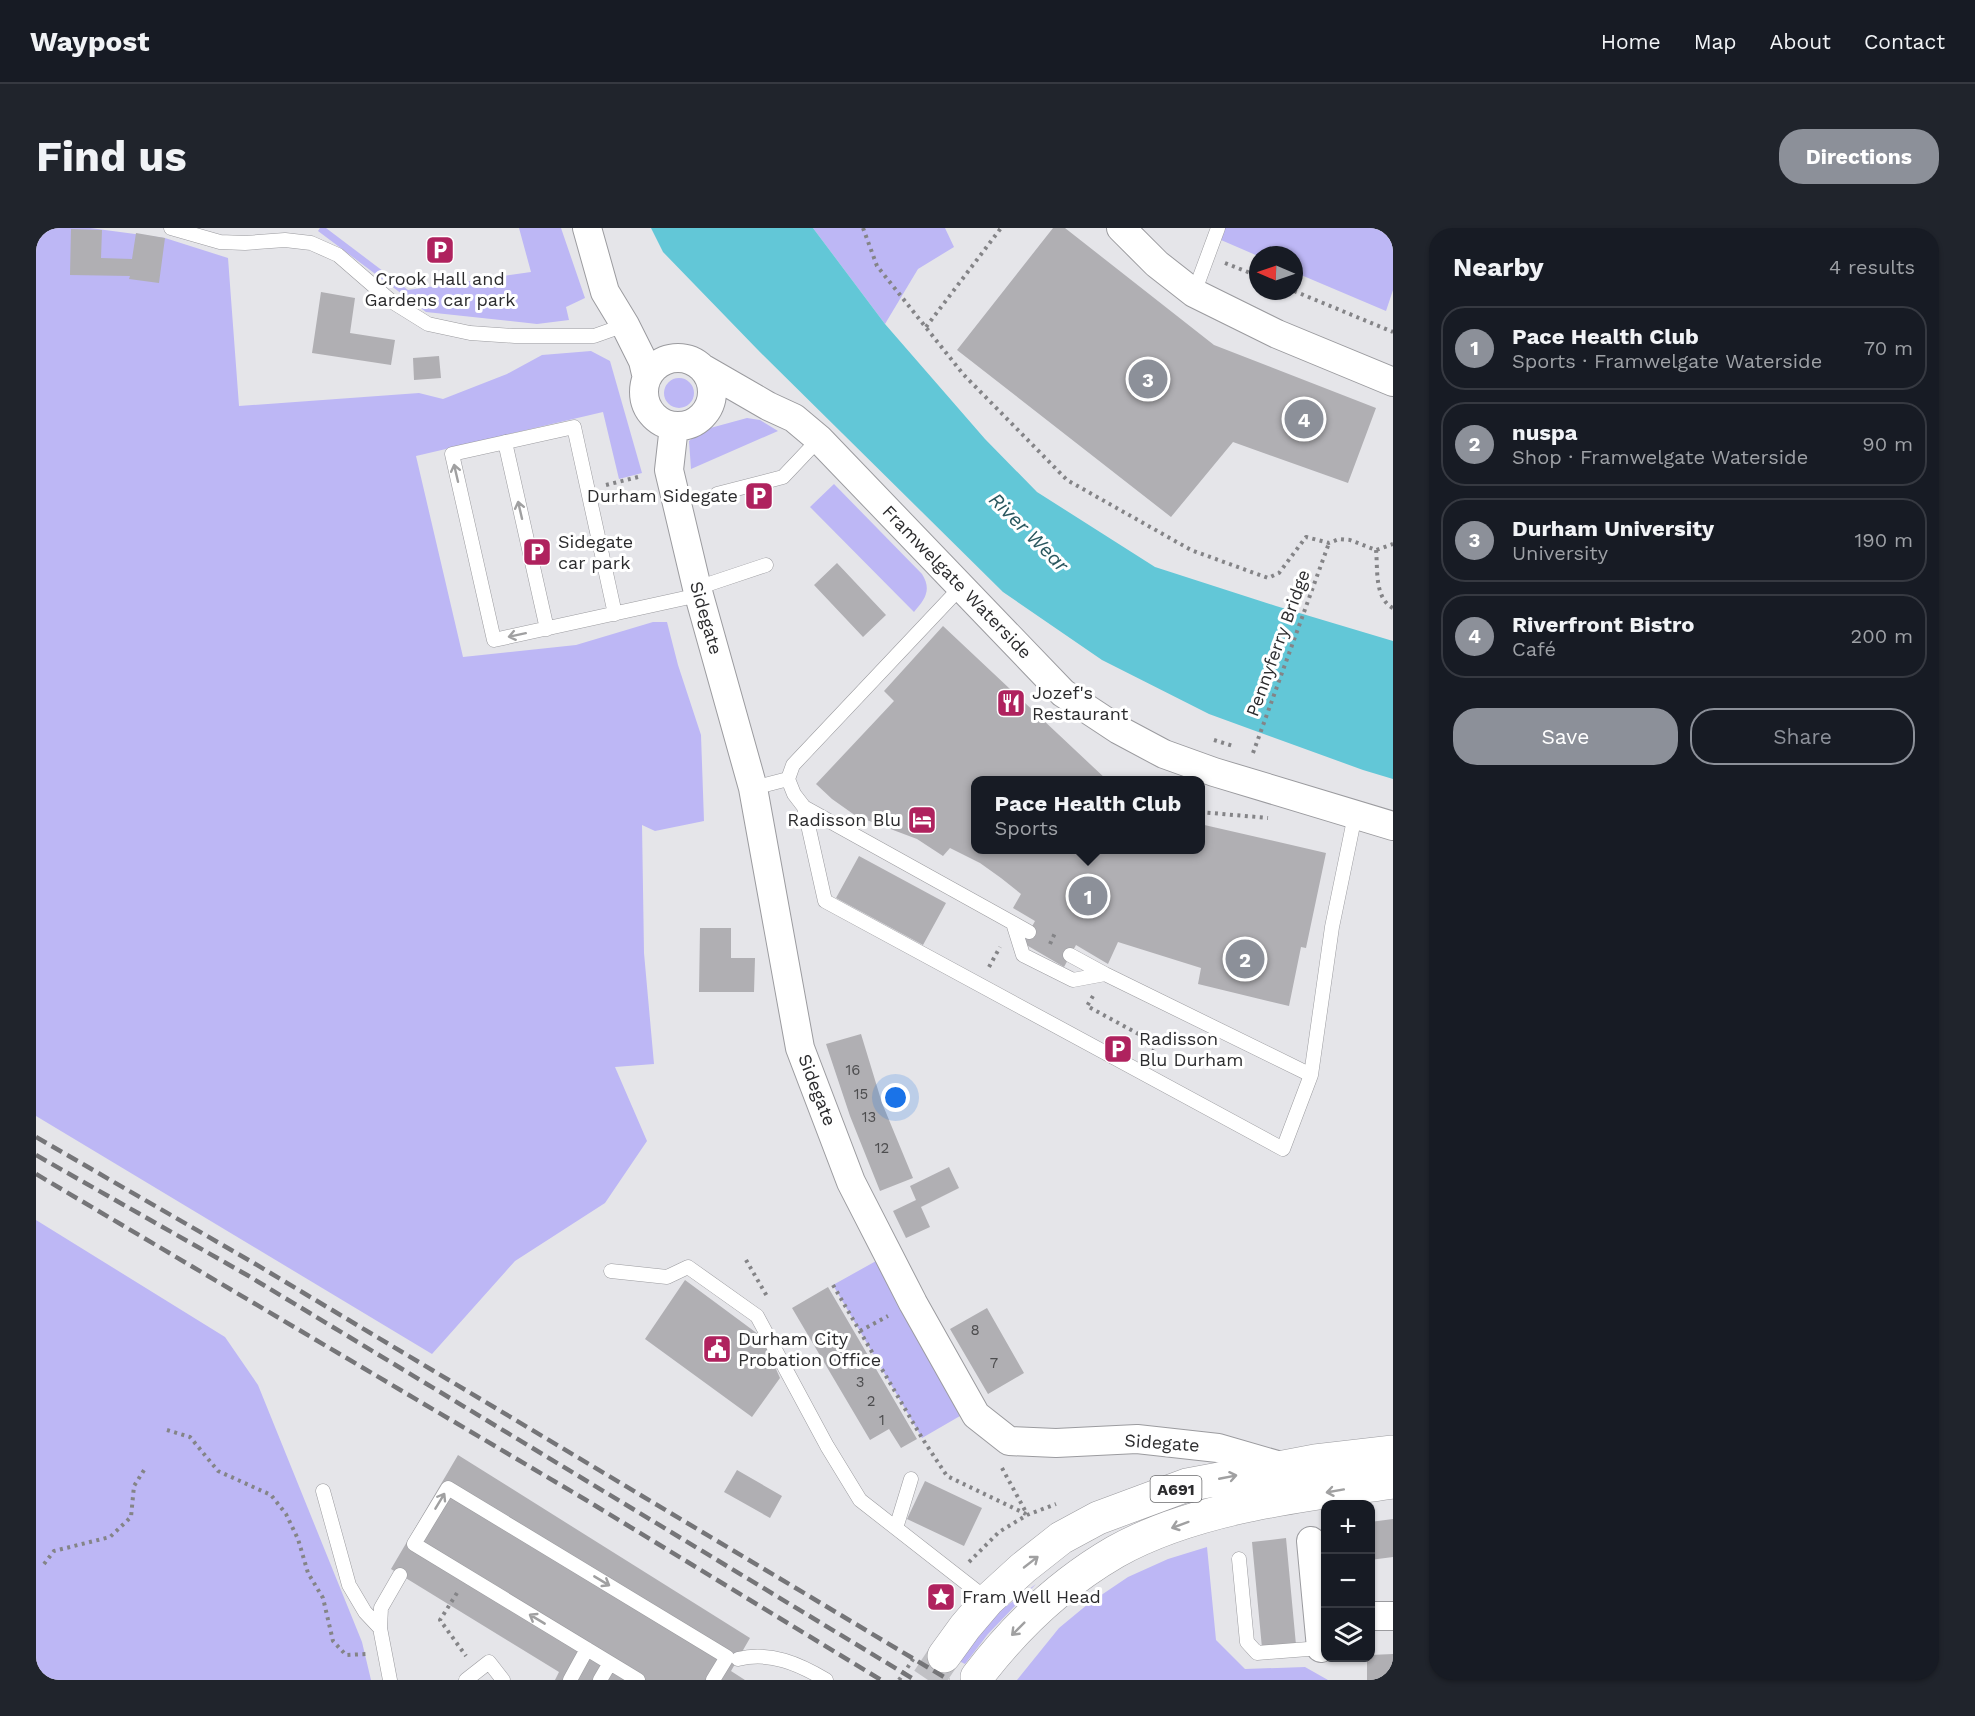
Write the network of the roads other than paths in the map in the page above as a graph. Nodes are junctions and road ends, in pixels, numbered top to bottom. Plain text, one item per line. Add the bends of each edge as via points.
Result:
1 (171, 228) edge
2 (587, 228) edge
3 (1121, 228) edge
4 (1218, 228) edge
5 (1194, 293) junction
6 (625, 325) junction
7 (672, 358) junction
8 (704, 369) junction
9 (646, 378) junction
10 (1393, 382) edge
11 (768, 406) junction
12 (704, 413) junction
13 (674, 426) junction
14 (819, 439) junction
15 (505, 442) junction
16 (717, 494) dead end
17 (766, 565) dead end
18 (960, 588) junction
19 (698, 591) junction
20 (615, 614) junction
21 (547, 629) junction
22 (788, 779) junction
23 (753, 788) junction
24 (804, 807) junction
25 (1355, 815) junction
26 (1393, 826) edge
27 (1013, 923) junction
28 (1029, 932) dead end
29 (1070, 955) dead end
30 (1105, 974) junction
31 (1311, 1075) junction
32 (611, 1271) dead end
33 (1393, 1452) edge
34 (1284, 1467) junction
35 (911, 1479) dead end
36 (1393, 1482) edge
37 (323, 1491) dead end
38 (896, 1528) junction
39 (1311, 1541) dead end
40 (1239, 1559) dead end
41 (400, 1575) dead end
42 (988, 1600) junction
43 (1321, 1609) edge
44 (1375, 1616) edge
45 (1393, 1616) edge
46 (380, 1628) junction
47 (1321, 1648) edge
48 (587, 1649) junction
49 (944, 1656) tunnel mouth
50 (738, 1659) dead end
51 (610, 1663) junction
52 (977, 1677) dead end
53 (390, 1680) edge
54 (466, 1680) edge
55 (503, 1680) edge
56 (570, 1680) edge
57 (600, 1680) edge
58 (638, 1680) edge
59 (713, 1680) edge
60 (826, 1680) edge

1 - 6 lane via 220,242 311,243 338,255 390,301 428,324 470,333 594,336
2 - 6 street via 605,292
3 - 5 street
4 - 5 lane
5 - 10 street via 1277,334
6 - 7 street
6 - 9 street via 643,362
7 - 8 street via 683,357
7 - 9 street via 661,361
8 - 11 street, Framwelgate Waterside
8 - 12 street via 712,391
9 - 13 street via 644,399 648,408 663,423
11 - 12 street, Framwelgate Waterside via 750,404
11 - 14 street, Framwelgate Waterside via 794,418
12 - 13 street via 695,421
13 - 19 street, Sidegate via 669,470
14 - 16 lane via 783,477
14 - 18 street, Framwelgate Waterside
15 - 20 lane via 574,427
21 -> 15 lane
21 -> 15 lane via 494,640 465,512 452,454
17 - 19 lane
18 - 22 lane via 793,765
18 - 25 street, Framwelgate Waterside via 1063,693 1119,730 1164,754 1225,776
19 - 20 lane
19 - 23 street, Sidegate
20 - 21 lane
22 - 23 lane
22 - 24 lane
23 - 34 street, Sidegate via 800,1048 851,1182 976,1416 1009,1442 1137,1439 1218,1448
24 - 27 lane
24 - 31 lane via 825,901 1284,1149
25 - 26 street, Framwelgate Waterside
25 - 31 lane via 1332,927
27 - 28 lane
27 - 30 lane via 1023,955 1073,980
29 - 30 lane
30 - 31 lane
32 - 38 lane via 667,1277 688,1268 757,1316 860,1500
33 - 34 highway, A691
42 -> 34 highway, A691 via 1061,1538 1098,1518 1187,1485
35 - 38 lane
36 -> 52 highway, A691 via 1236,1508 1195,1519 1116,1552 1045,1602
37 - 46 lane via 349,1586
38 - 42 lane
39 - 43 street
40 - 47 lane via 1247,1642 1257,1653
41 - 46 lane via 381,1608
42 - 49 highway, A691
44 - 45 street
46 - 53 lane
48 - 51 lane
48 - 56 lane
48 -> 59 lane via 414,1544 448,1488 727,1657
50 - 60 lane via 769,1656
51 - 57 lane
51 - 58 lane
54 - 55 lane via 489,1662

